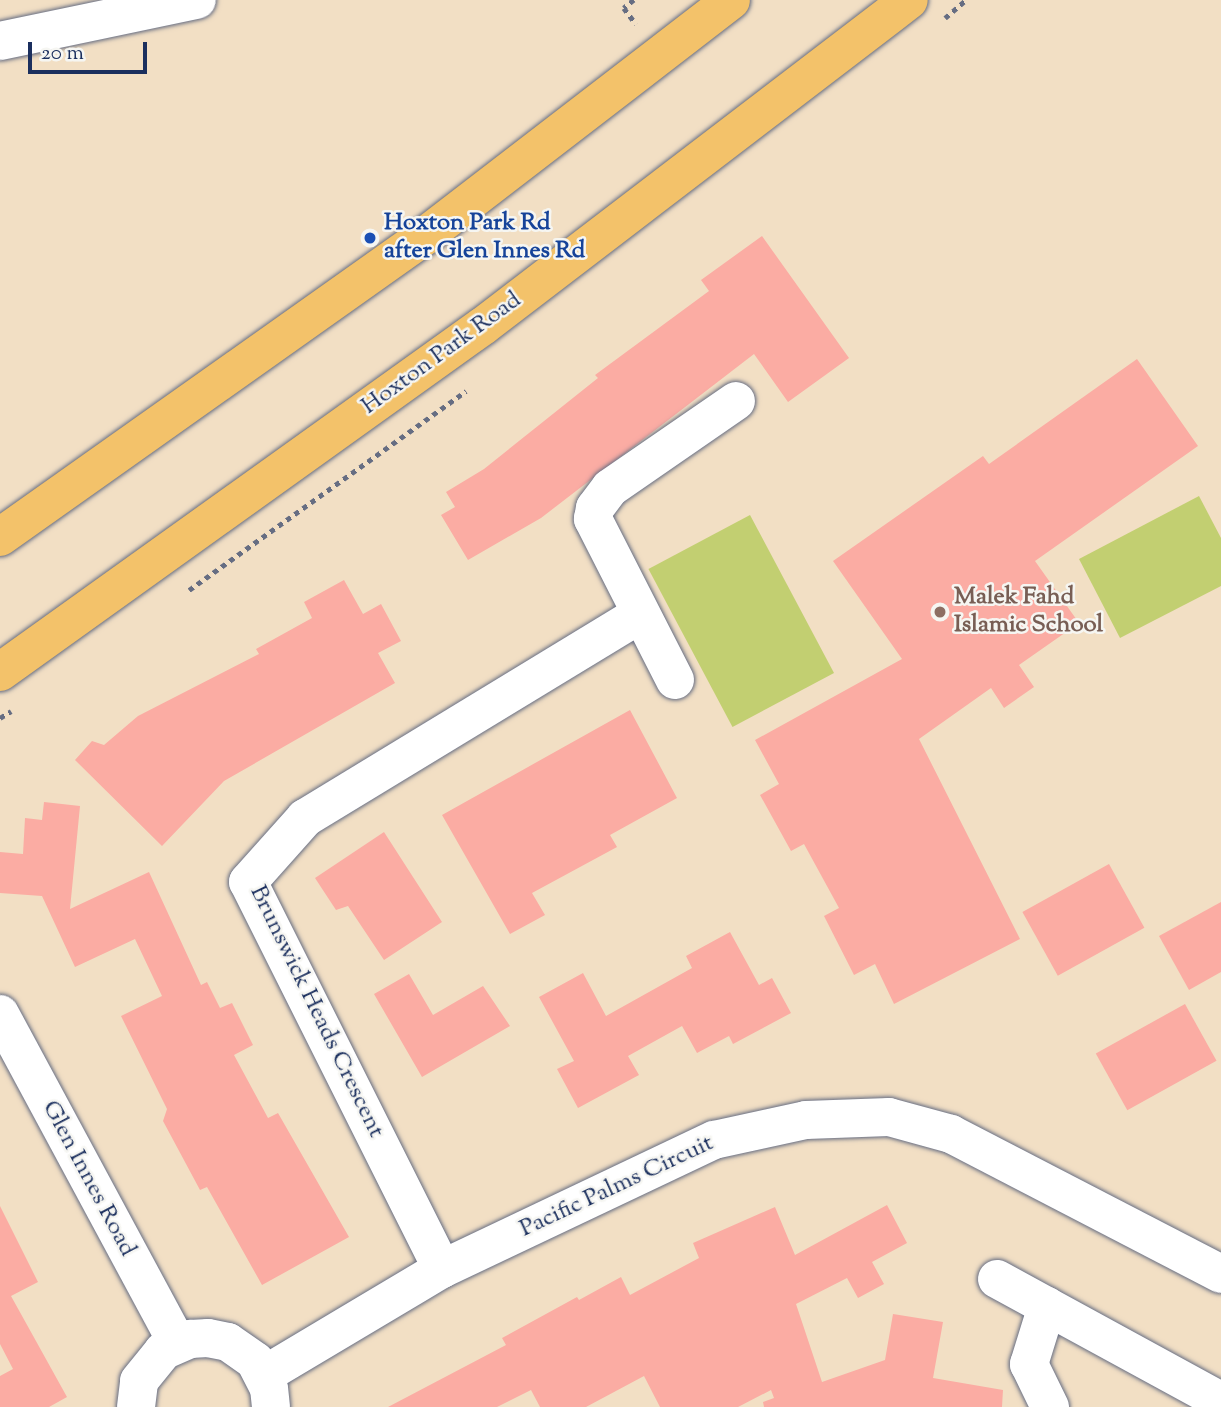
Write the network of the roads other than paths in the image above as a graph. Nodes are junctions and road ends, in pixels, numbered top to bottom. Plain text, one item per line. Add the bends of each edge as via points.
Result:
1 (197, 0) edge
2 (731, 0) edge
3 (909, 0) edge
4 (0, 41) edge
5 (736, 401) dead end
6 (0, 537) edge
7 (640, 614) junction
8 (0, 672) edge
9 (675, 680) dead end
10 (0, 1014) edge
11 (442, 1269) junction
12 (1221, 1274) edge
13 (997, 1279) dead end
14 (1047, 1307) junction
15 (177, 1343) junction
16 (267, 1391) edge
17 (1221, 1401) edge
18 (136, 1407) edge
19 (1050, 1407) edge

1 - 4 street
2 - 6 main road via 425,236
3 - 8 main road, Hoxton Park Road via 483,326
5 - 7 street via 610,488 597,502 593,519
7 - 9 street
7 - 11 street, Brunswick Heads Crescent via 305,818 248,882
10 - 15 street, Glen Innes Road
11 - 12 street, Pacific Palms Circuit via 714,1140 806,1120 889,1117 951,1133
11 - 16 street, Pacific Palms Circuit
13 - 14 street
14 - 17 street
14 - 19 street via 1029,1364
15 - 16 street via 208,1338 228,1342 255,1361
15 - 18 street via 149,1365 139,1381

